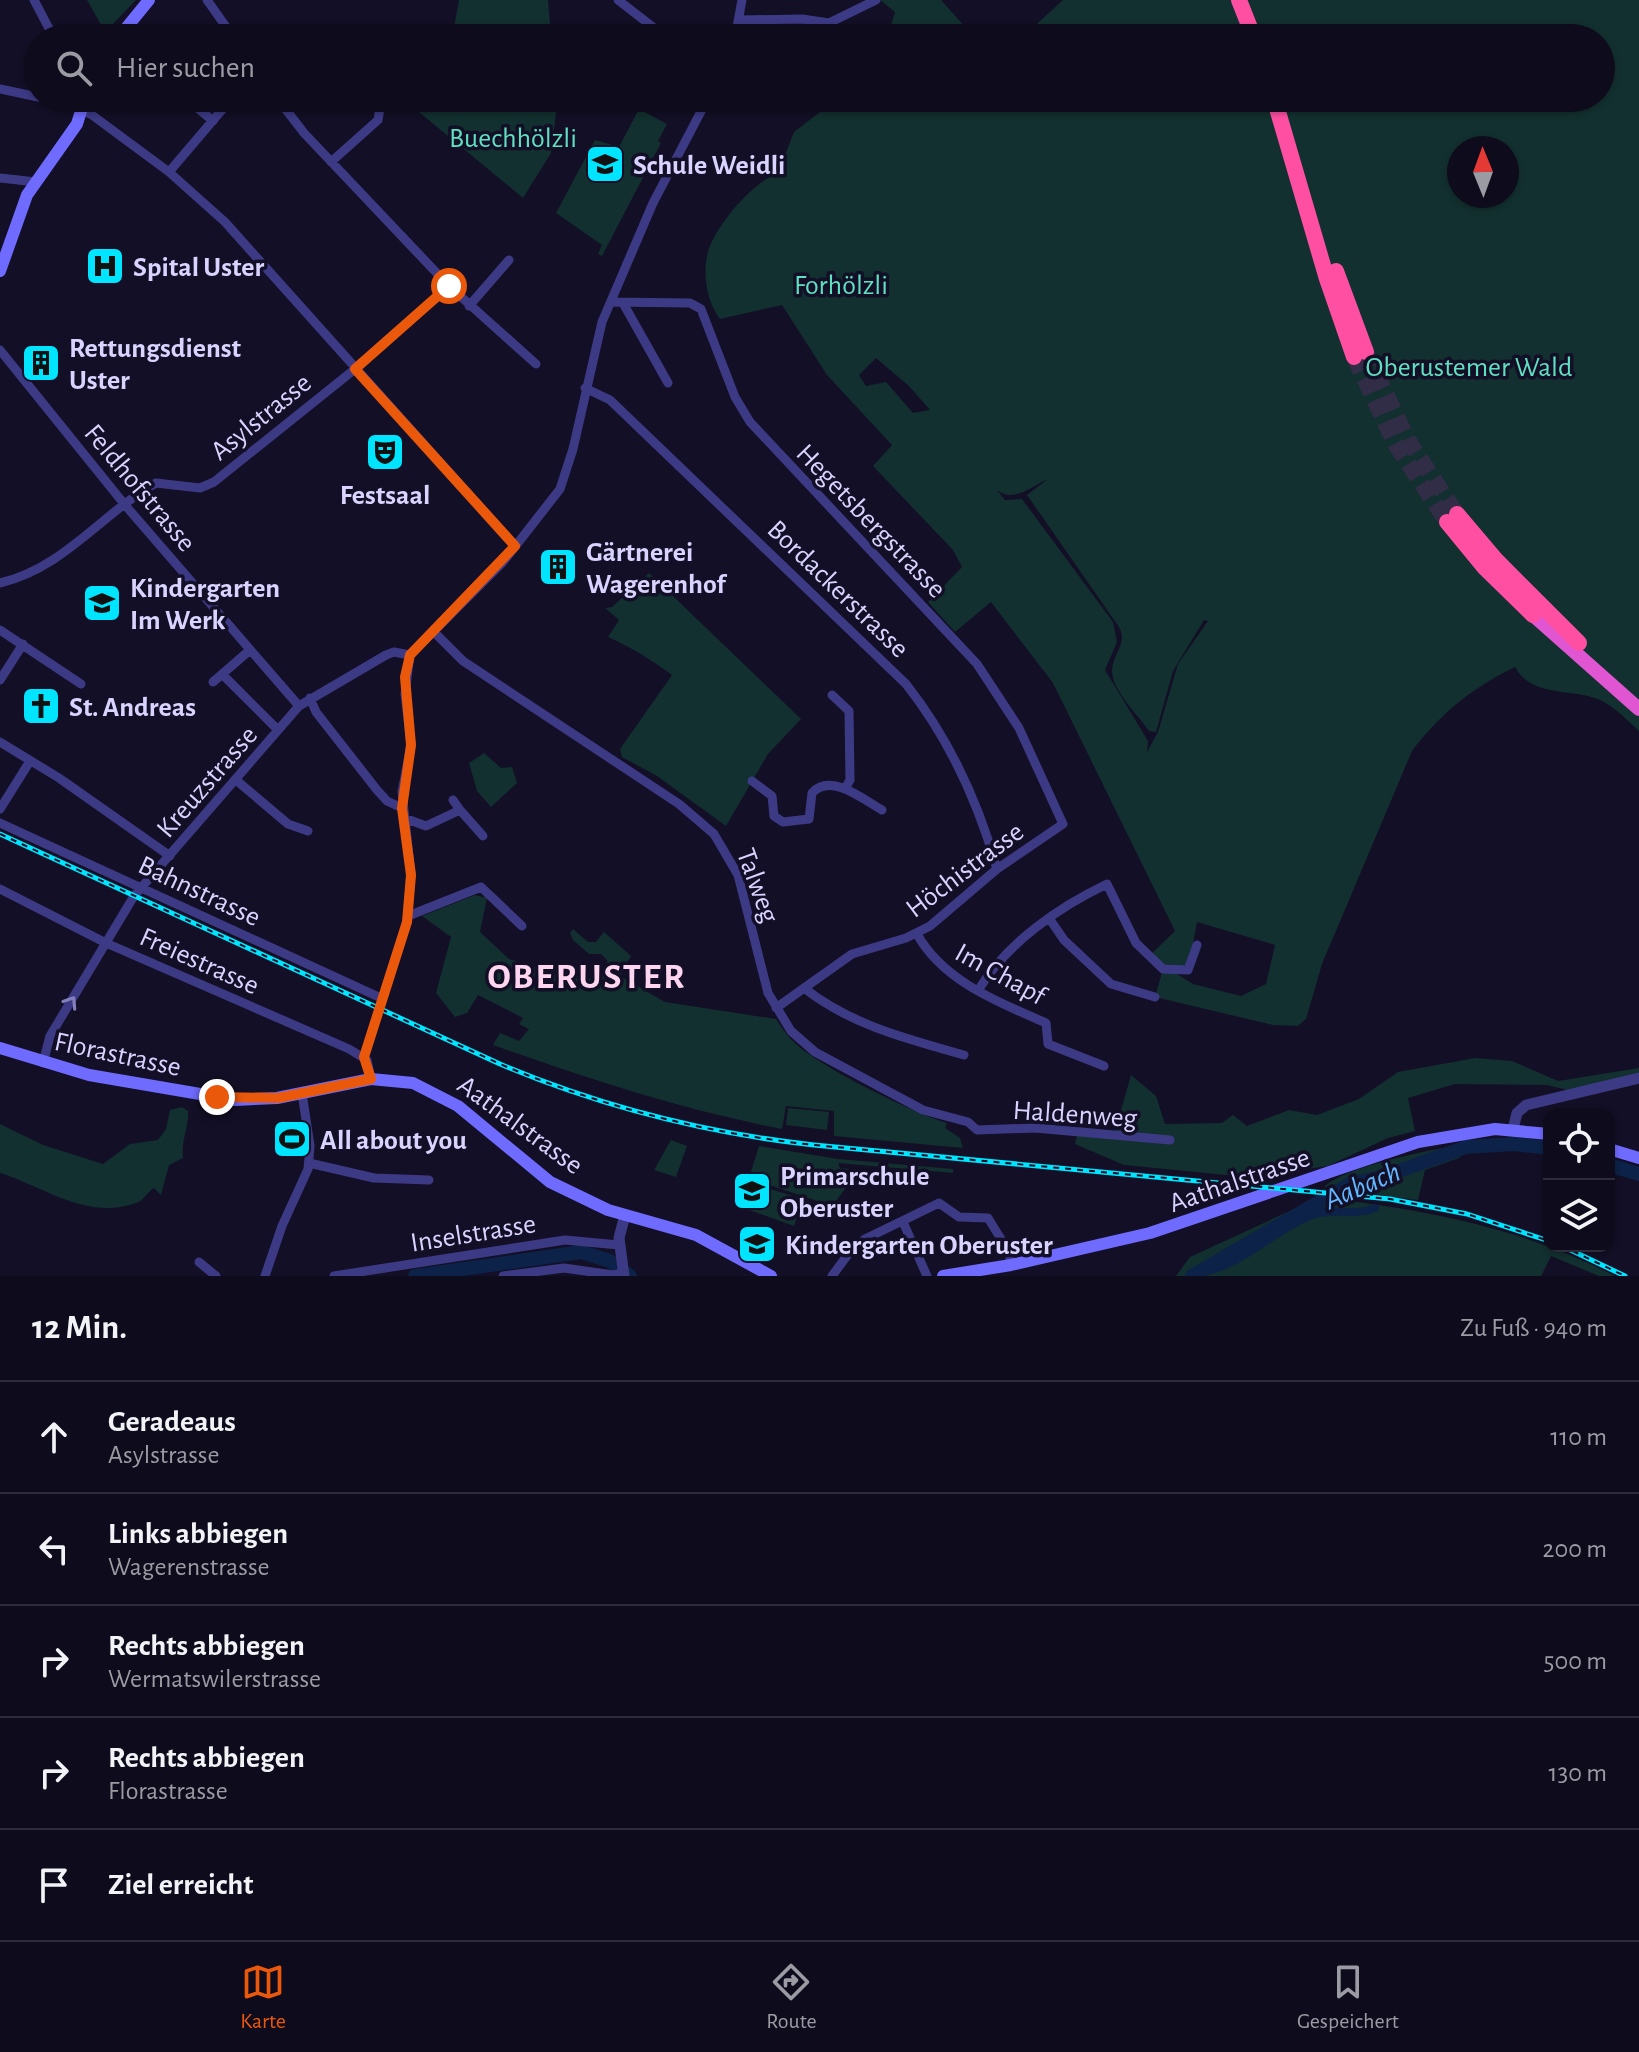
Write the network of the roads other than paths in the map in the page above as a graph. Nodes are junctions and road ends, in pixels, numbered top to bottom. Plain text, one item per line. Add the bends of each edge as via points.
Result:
1 (34, 0) edge
2 (149, 0) edge
3 (207, 0) edge
4 (618, 0) edge
5 (742, 0) edge
6 (876, 0) edge
7 (1239, 0) edge
8 (1251, 0) edge
9 (740, 20) junction
10 (47, 24) edge
11 (129, 24) edge
12 (224, 24) edge
13 (649, 24) edge
14 (739, 24) edge
15 (1248, 24) edge
16 (1260, 24) edge
17 (0, 89) edge
18 (24, 94) edge
19 (80, 112) edge
20 (93, 112) edge
21 (202, 112) edge
22 (220, 112) edge
23 (289, 112) edge
24 (379, 112) edge
25 (701, 112) edge
26 (1278, 112) edge
27 (1289, 112) edge
28 (213, 121) junction
29 (331, 162) junction
30 (169, 172) junction
31 (0, 178) edge
32 (36, 182) junction
33 (509, 260) dead end
34 (0, 271) edge
35 (449, 286) junction
36 (611, 302) junction
37 (623, 303) junction
38 (469, 306) junction
39 (0, 350) edge
40 (536, 364) dead end
41 (355, 369) junction
42 (668, 383) dead end
43 (585, 388) junction
44 (125, 505) junction
45 (515, 546) junction
46 (0, 583) edge
47 (1533, 615) joint
48 (0, 630) edge
49 (433, 631) junction
50 (1579, 643) joint
51 (23, 644) junction
52 (250, 650) junction
53 (410, 655) junction
54 (222, 674) junction
55 (0, 680) edge
56 (213, 682) dead end
57 (81, 684) dead end
58 (832, 695) dead end
59 (310, 698) junction
60 (1639, 701) edge
61 (299, 706) junction
62 (1639, 709) edge
63 (278, 730) junction
64 (0, 742) edge
65 (30, 761) junction
66 (236, 780) junction
67 (752, 781) dead end
68 (846, 787) junction
69 (453, 800) dead end
70 (0, 809) edge
71 (460, 810) junction
72 (882, 810) dead end
73 (403, 813) junction
74 (0, 823) edge
75 (1063, 824) joint
76 (308, 831) dead end
77 (483, 836) dead end
78 (170, 856) junction
79 (997, 869) junction
80 (142, 888) junction
81 (0, 889) edge
82 (408, 916) junction
83 (1049, 918) junction
84 (522, 926) dead end
85 (917, 934) junction
86 (106, 943) junction
87 (1197, 945) dead end
88 (804, 988) junction
89 (979, 989) junction
90 (1155, 997) dead end
91 (381, 998) junction
92 (776, 1008) junction
93 (0, 1048) edge
94 (964, 1055) dead end
95 (364, 1057) junction
96 (43, 1063) junction
97 (1104, 1066) dead end
98 (1639, 1078) edge
99 (371, 1079) junction
100 (302, 1093) junction
101 (1513, 1129) junction
102 (977, 1130) joint
103 (1543, 1133) edge
104 (1170, 1140) dead end
105 (1615, 1151) edge
106 (1639, 1158) edge
107 (309, 1163) junction
108 (429, 1180) dead end
109 (625, 1215) junction
110 (903, 1222) junction
111 (619, 1245) junction
112 (199, 1262) dead end
113 (1011, 1265) junction
114 (622, 1271) edge
115 (216, 1276) edge
116 (265, 1276) edge
117 (334, 1276) edge
118 (503, 1276) edge
119 (771, 1276) edge
120 (832, 1276) edge
121 (927, 1276) edge
122 (943, 1276) edge

1 - 10 street
2 - 11 main road
3 - 12 street
4 - 13 street
5 - 9 street
6 - 9 street via 829,23
7 - 15 highway
8 - 16 highway
9 - 14 street
17 - 18 street
19 - 32 main road
20 - 30 street
21 - 28 street
22 - 28 street
23 - 29 street
24 - 29 street via 378,120
25 - 36 street via 653,203
26 - 27 highway via 1327,279 1360,355
28 - 30 street
29 - 35 street
30 - 41 street via 225,222
31 - 32 street
32 - 34 main road via 18,213
33 - 38 street
35 - 38 street
35 - 41 street, Asylstrasse
36 - 37 street, Hegetsbergstrasse
36 - 43 street
37 - 42 street
37 - 75 street, Hegetsbergstrasse via 690,303 701,309 731,389 750,422 977,664 1019,728
38 - 40 street
39 - 44 street, Feldhofstrasse
41 - 44 street, Asylstrasse via 206,487 156,483
41 - 45 street
43 - 45 street via 560,489
43 - 79 street, Bordackerstrasse via 610,400 906,684 958,763
44 - 46 street, Asylstrasse via 47,565
44 - 52 street, Feldhofstrasse
45 - 49 street
47 - 50 highway via 1484,567 1452,518
47 - 62 highway
48 - 51 street
49 - 53 street
49 - 92 street, Talweg via 463,661 679,804 714,834 738,875
50 - 60 highway
51 - 55 street
51 - 57 street
52 - 54 street
52 - 61 street, Feldhofstrasse
53 - 59 street, Kreuzstrasse via 394,652
53 - 73 street via 405,677 411,745
54 - 56 street
54 - 63 street, Kreuzstrasse
58 - 68 street via 849,711
59 - 61 street, Kreuzstrasse
59 - 73 street via 377,790
61 - 63 street, Kreuzstrasse
63 - 66 street, Kreuzstrasse
64 - 65 street
65 - 70 street
65 - 78 street
66 - 76 street via 288,824
66 - 78 street, Kreuzstrasse
67 - 68 street via 772,796 774,816 783,822 809,819 816,788
68 - 72 street
69 - 71 street
71 - 73 street via 426,826
71 - 77 street
73 - 82 street via 411,875
74 - 80 street, Bahnstrasse
75 - 79 street, Höchistrasse
78 - 80 street, Kreuzstrasse
79 - 85 street, Höchistrasse
80 - 86 street, Kreuzstrasse
80 - 91 street, Bahnstrasse
81 - 86 street, Freiestrasse
82 - 84 street via 481,887
82 - 91 street
83 - 87 street via 1107,884 1136,943 1163,969 1188,970
83 - 89 street via 994,968
83 - 90 street via 1111,984
85 - 88 street, Höchistrasse via 852,954
85 - 89 street, Im Chapf via 940,967
86 - 95 street, Freiestrasse
96 -> 86 street, Kreuzstrasse via 50,1036
88 - 92 street, Höchistrasse
88 - 94 street via 846,1016
89 - 97 street, Im Chapf via 1046,1023 1048,1044
91 - 95 street
92 - 102 street, Talweg via 791,1031 815,1052 911,1104 968,1122
93 - 96 main road, Florastrasse
95 - 99 street
96 - 100 main road, Florastrasse via 235,1100
98 - 101 street via 1526,1105 1517,1113
99 - 100 main road, Florastrasse
99 - 109 main road, Aathalstrasse via 400,1080 442,1095 531,1169
100 - 107 street
101 - 103 main road, Aathalstrasse
101 - 113 main road, Aathalstrasse via 1418,1142 1175,1226
102 - 104 street, Haldenweg via 1035,1128
105 - 106 main road
107 - 108 street via 374,1178
107 - 116 street
109 - 111 street
109 - 119 main road, Aathalstrasse via 696,1235
110 - 113 street via 934,1203 944,1204 959,1217 988,1218
110 - 120 street via 856,1246
110 - 121 street
111 - 114 street
111 - 117 street, Inselstrasse via 565,1240
112 - 115 street
113 - 122 main road, Aathalstrasse
114 - 118 street via 572,1268

